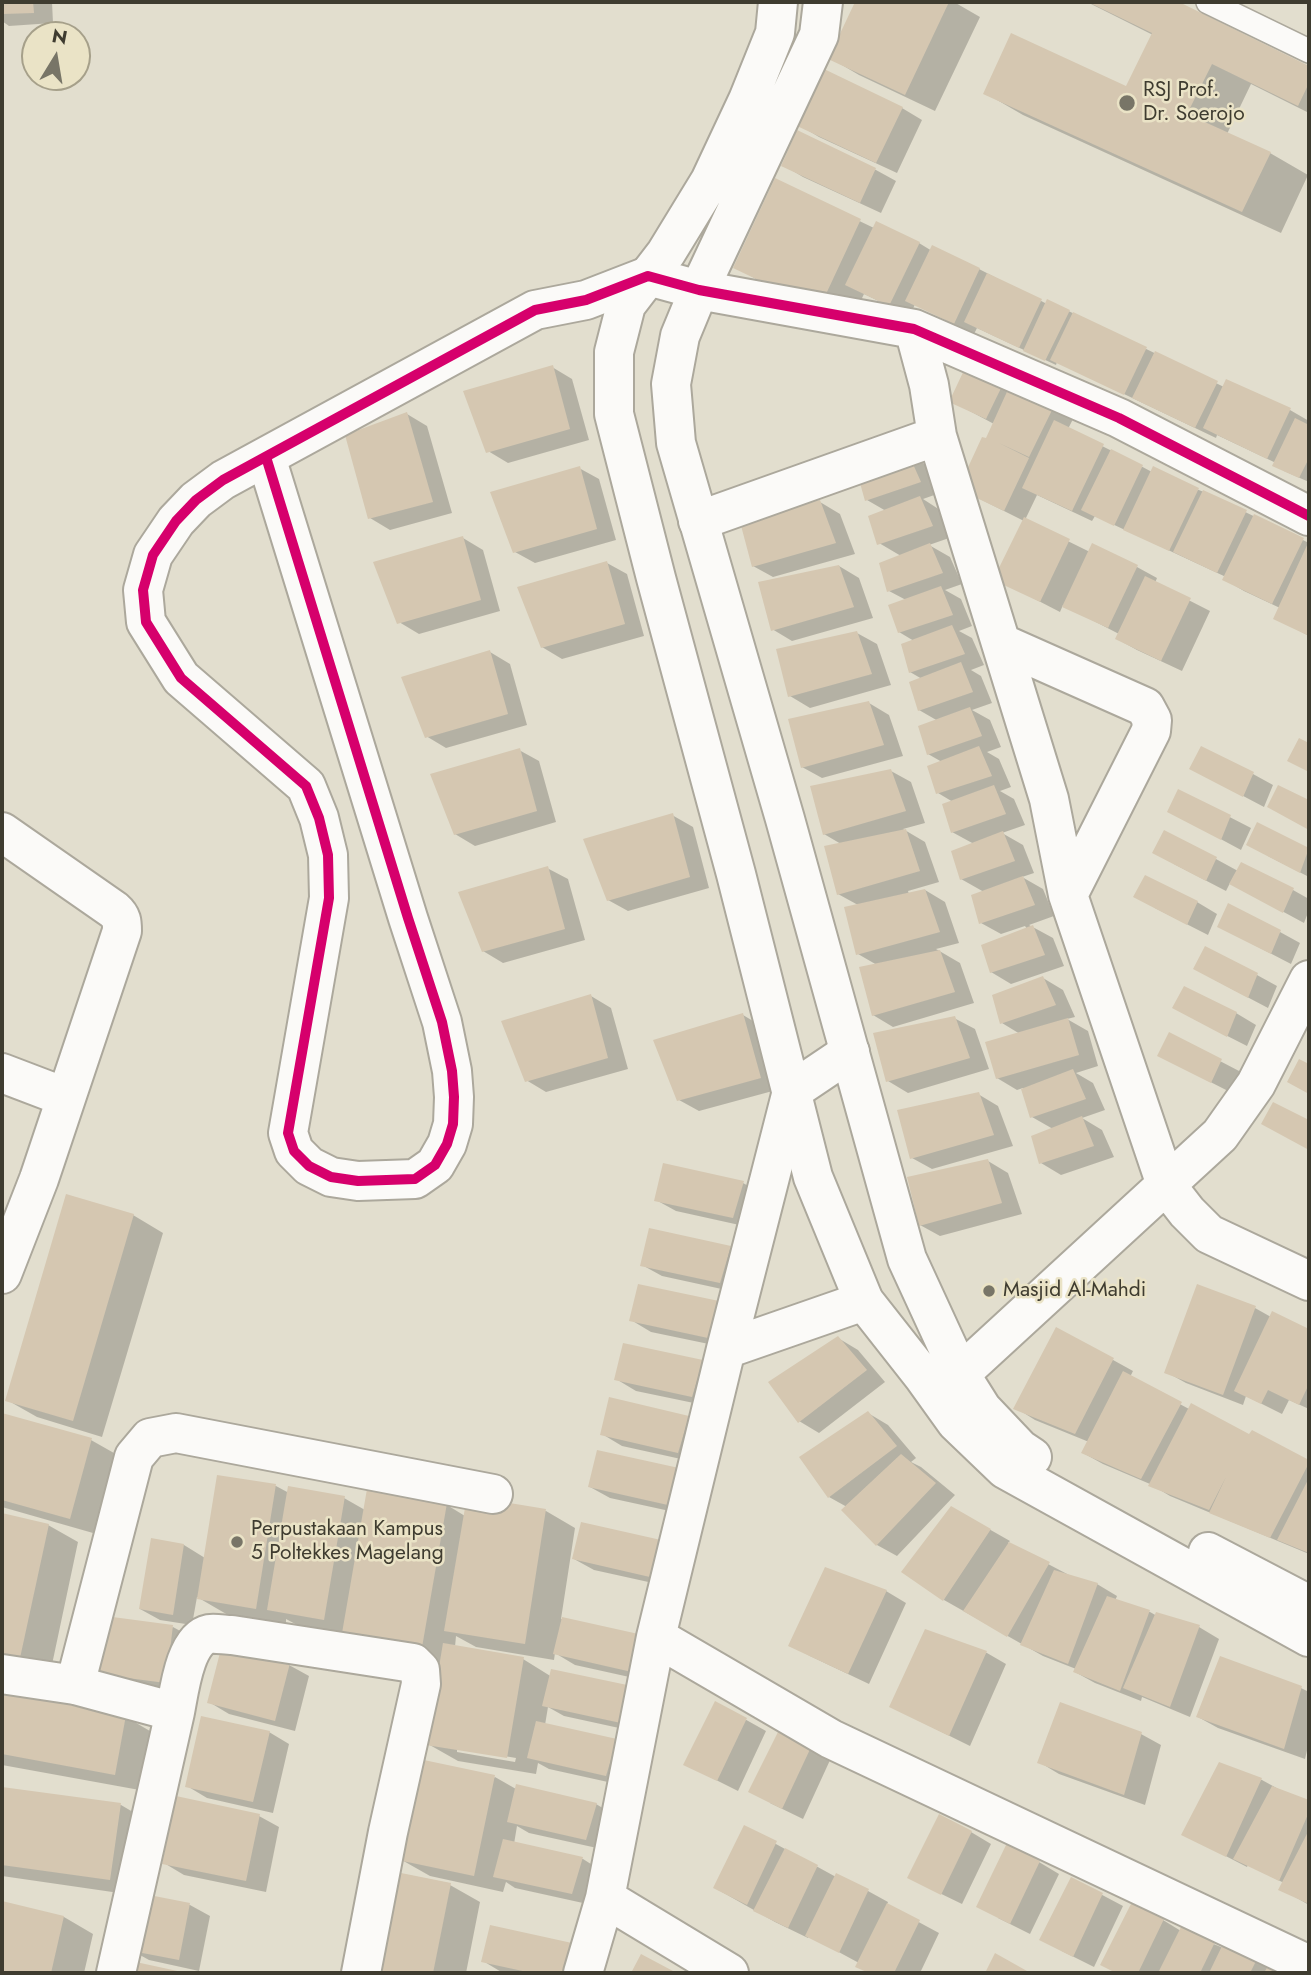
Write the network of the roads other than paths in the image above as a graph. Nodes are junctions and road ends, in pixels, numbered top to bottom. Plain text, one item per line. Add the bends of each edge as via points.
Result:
1 (778, 2) edge
2 (823, 2) edge
3 (1208, 2) edge
4 (1309, 51) edge
5 (648, 276) junction
6 (699, 290) junction
7 (914, 329) junction
8 (937, 436) junction
9 (266, 457) junction
10 (1309, 516) edge
11 (698, 521) junction
12 (1002, 643) junction
13 (2, 832) edge
14 (1068, 895) junction
15 (1309, 980) edge
16 (850, 1052) junction
17 (2, 1073) edge
18 (792, 1091) junction
19 (65, 1097) junction
20 (1167, 1185) junction
21 (2, 1274) edge
22 (1309, 1281) edge
23 (863, 1301) junction
24 (726, 1349) junction
25 (960, 1374) junction
26 (493, 1494) dead end
27 (1309, 1605) edge
28 (656, 1637) junction
29 (1309, 1637) edge
30 (2, 1674) edge
31 (75, 1685) junction
32 (175, 1712) junction
33 (605, 1898) junction
34 (1309, 1965) edge
35 (116, 1973) edge
36 (361, 1973) edge
37 (583, 1973) edge
38 (729, 1973) edge

1 - 5 street via 775,33 721,158
2 - 6 street via 819,35
3 - 4 lane
5 - 6 street
5 - 9 street via 586,300 535,310
5 - 18 street via 626,305 614,352 614,414
6 - 7 street
6 - 11 street via 680,336 671,384 676,443
7 - 8 street
7 - 10 street via 1119,418
8 - 11 street
8 - 12 street
9 - 9 street via 442,1022 452,1071 453,1124 435,1165 415,1179 331,1177 309,1166 294,1151 288,1133 328,898 328,856 318,818 306,786 181,678 146,622 144,590 153,555 176,521 223,480
11 - 16 street
12 - 14 street via 1049,799
12 - 14 street via 1145,707 1152,720 1152,731
13 - 19 street via 120,915 122,922
14 - 20 street
15 - 20 street via 1256,1084 1220,1135
16 - 18 street
16 - 25 street via 907,1259
17 - 19 street
18 - 23 street via 813,1177
18 - 24 street
19 - 21 street
20 - 22 street via 1209,1234
20 - 25 street
23 - 24 street
23 - 29 street via 956,1422 1005,1469
24 - 28 street
25 - 27 street via 982,1409 1020,1449 1060,1476
26 - 31 street via 176,1433 150,1438 134,1457
28 - 33 street
28 - 34 street via 831,1739
30 - 31 street
31 - 32 street
32 - 35 street
32 - 36 street via 188,1656 208,1634 412,1663 420,1670 421,1684
33 - 37 street
33 - 38 street

